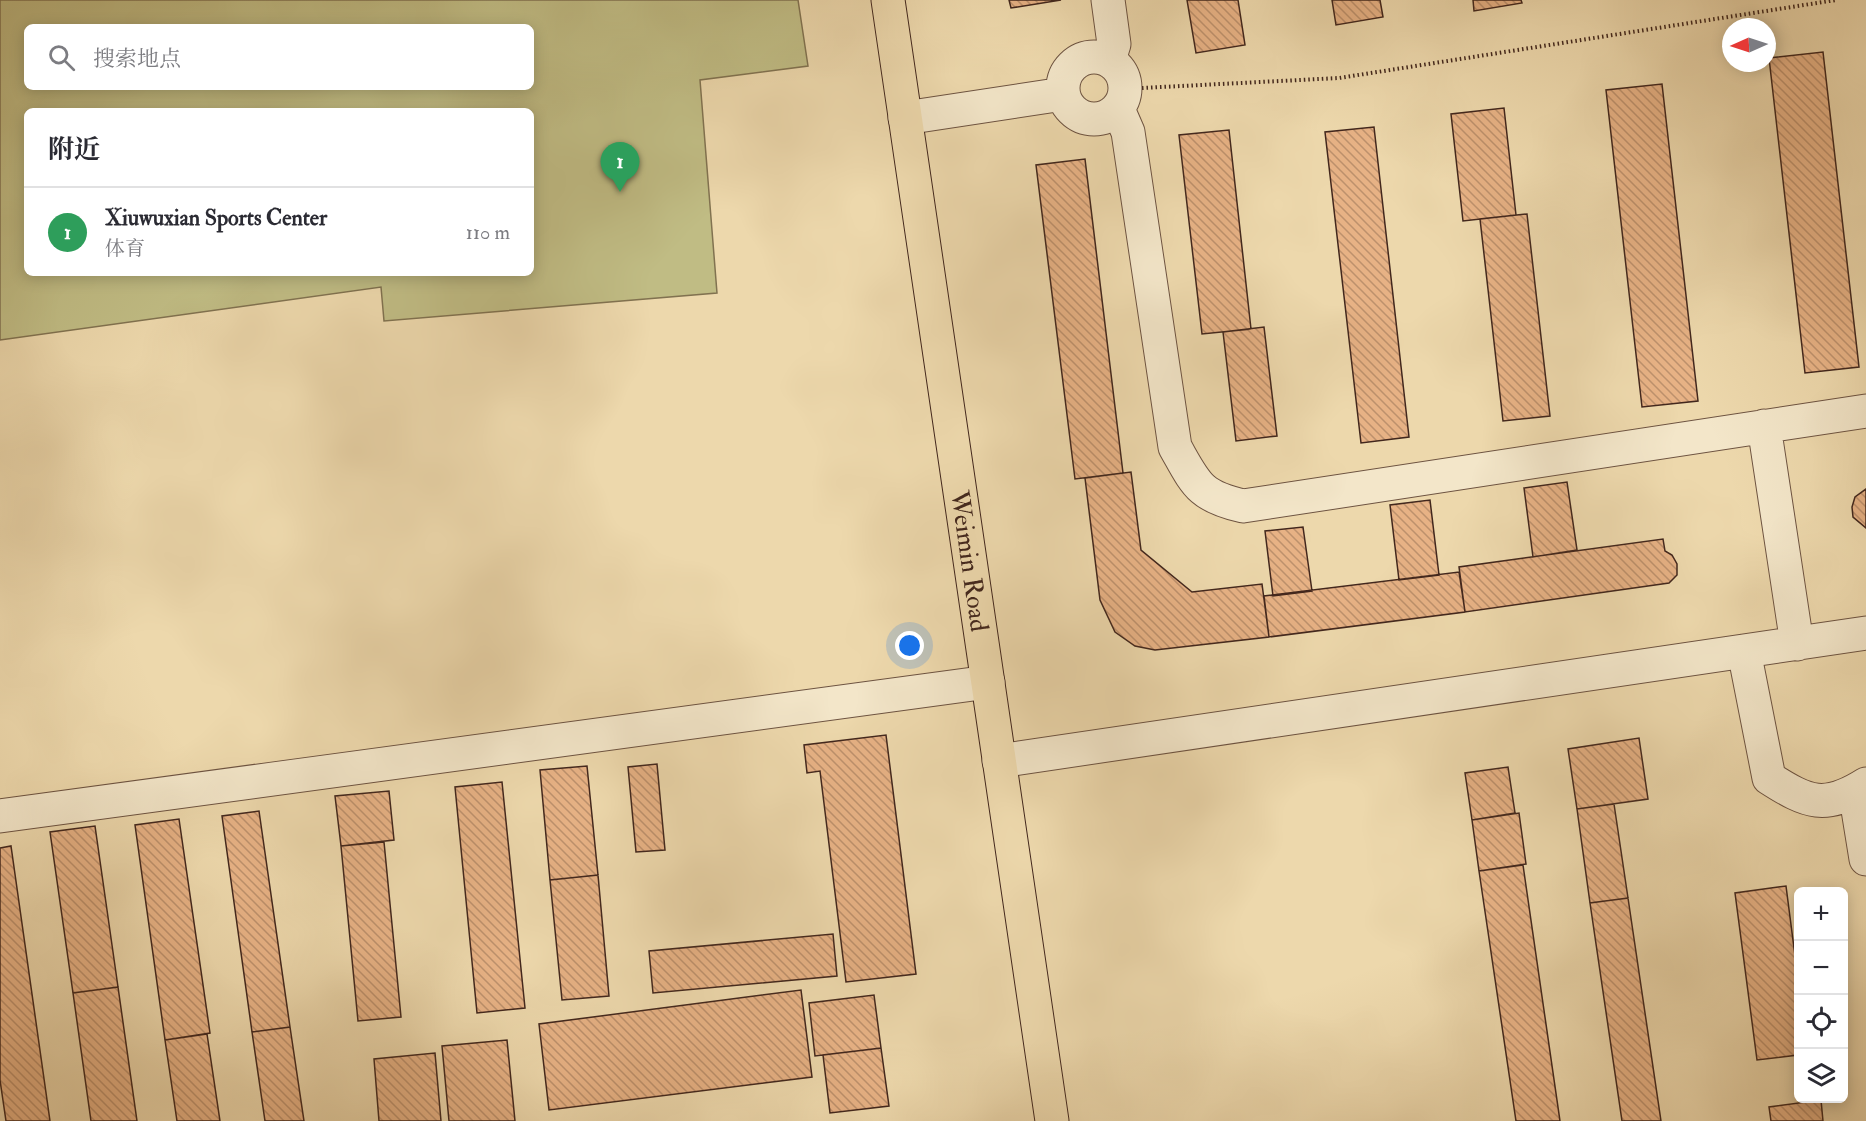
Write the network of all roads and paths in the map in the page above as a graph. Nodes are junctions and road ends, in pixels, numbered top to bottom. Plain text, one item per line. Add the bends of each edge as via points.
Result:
1 (888, 0) edge
2 (1108, 0) edge
3 (1836, 0) edge
4 (1109, 60) junction
5 (1063, 94) junction
6 (1122, 99) junction
7 (905, 118) junction
8 (1866, 411) edge
9 (1764, 426) junction
10 (1866, 633) edge
11 (1797, 644) junction
12 (1744, 651) junction
13 (988, 682) junction
14 (999, 761) junction
15 (1860, 788) edge
16 (0, 816) edge
17 (1866, 859) edge
18 (1052, 1121) edge

1 - 7 main road, Weimin Road
2 - 4 street via 1114,44
3 - 6 path via 1339,78
4 - 5 street via 1089,56 1076,61 1067,72
4 - 6 street via 1123,75
5 - 6 street via 1076,114 1087,118 1109,116
5 - 7 street
6 - 9 street via 1175,447 1197,485 1217,500 1243,506
7 - 13 main road, Weimin Road
8 - 9 street
9 - 11 street
10 - 11 street
11 - 12 street
12 - 14 street
12 - 15 street via 1769,778 1800,798 1829,801
13 - 14 main road, Weimin Road
13 - 16 street
14 - 18 main road, Weimin Road
15 - 17 street

